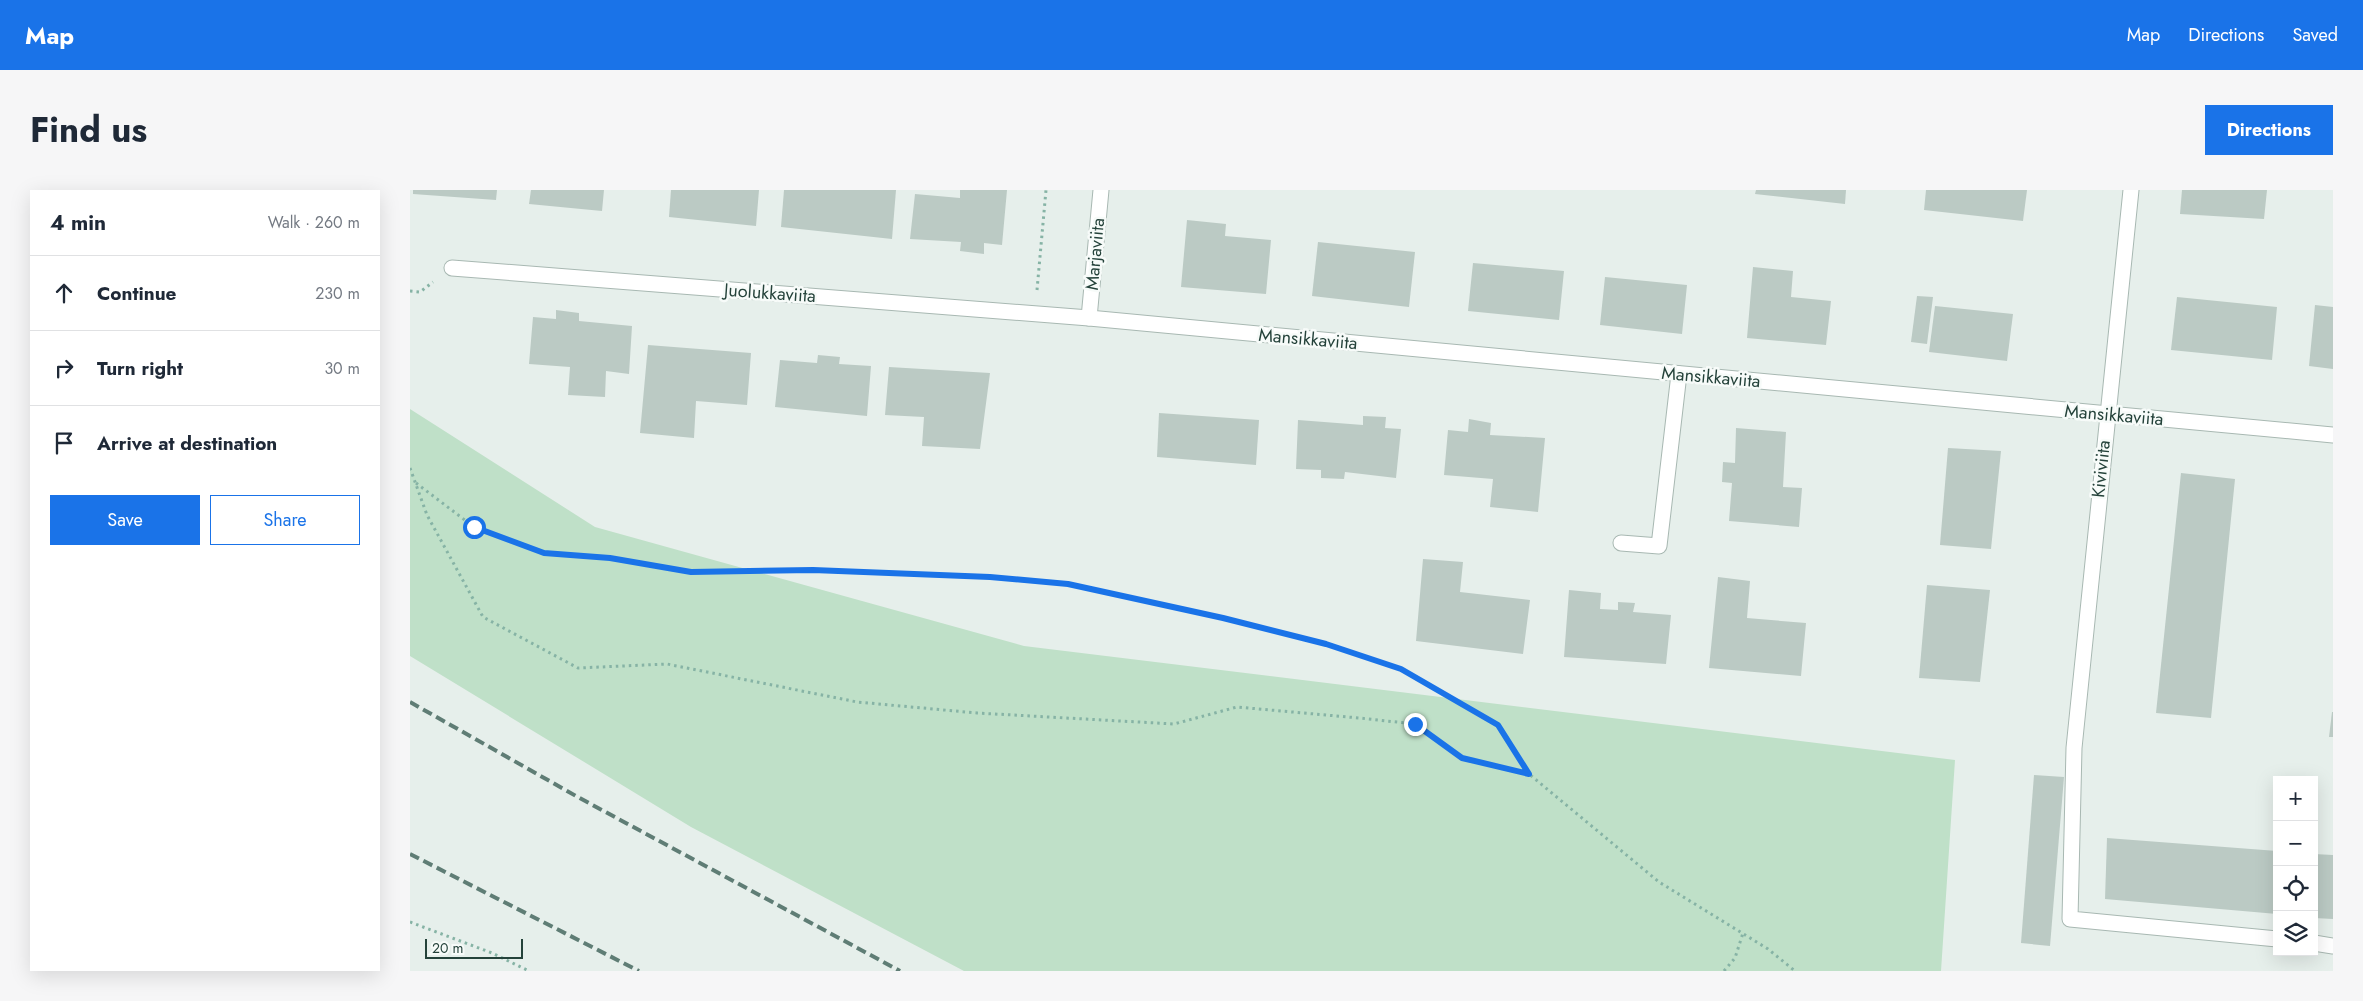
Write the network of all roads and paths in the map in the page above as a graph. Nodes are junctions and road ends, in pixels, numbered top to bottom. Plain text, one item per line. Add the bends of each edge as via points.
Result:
1 (1046, 190) edge
2 (1101, 190) edge
3 (2131, 190) edge
4 (452, 268) dead end
5 (1034, 313) junction
6 (1089, 318) junction
7 (1679, 374) junction
8 (2106, 414) junction
9 (2333, 434) edge
10 (410, 468) edge
11 (416, 482) junction
12 (1622, 543) dead end
13 (1529, 774) junction
14 (410, 922) edge
15 (1743, 933) junction
16 (2273, 939) edge
17 (2318, 944) edge
18 (2333, 946) edge
19 (529, 971) edge
20 (1724, 971) edge
21 (1795, 971) edge

1 - 5 path
2 - 6 street, Marjaviita
3 - 8 street, Kiviviita
4 - 5 street, Juolukkaviita
5 - 6 street, Juolukkaviita
6 - 7 street, Mansikkaviita
7 - 8 street, Mansikkaviita
7 - 12 street via 1659,546
8 - 9 street, Mansikkaviita
8 - 16 street, Kiviviita via 2074,748 2070,918
10 - 11 path
11 - 13 path via 474,527 544,553 610,558 691,572 813,570 990,577 1068,584 1326,644 1401,669 1498,725
11 - 13 path via 428,515 483,617 578,668 667,664 857,702 977,713 1174,724 1237,707 1415,724 1462,758
13 - 15 path via 1659,882
14 - 19 path via 492,953
15 - 20 path via 1736,958
15 - 21 path
17 - 18 street

